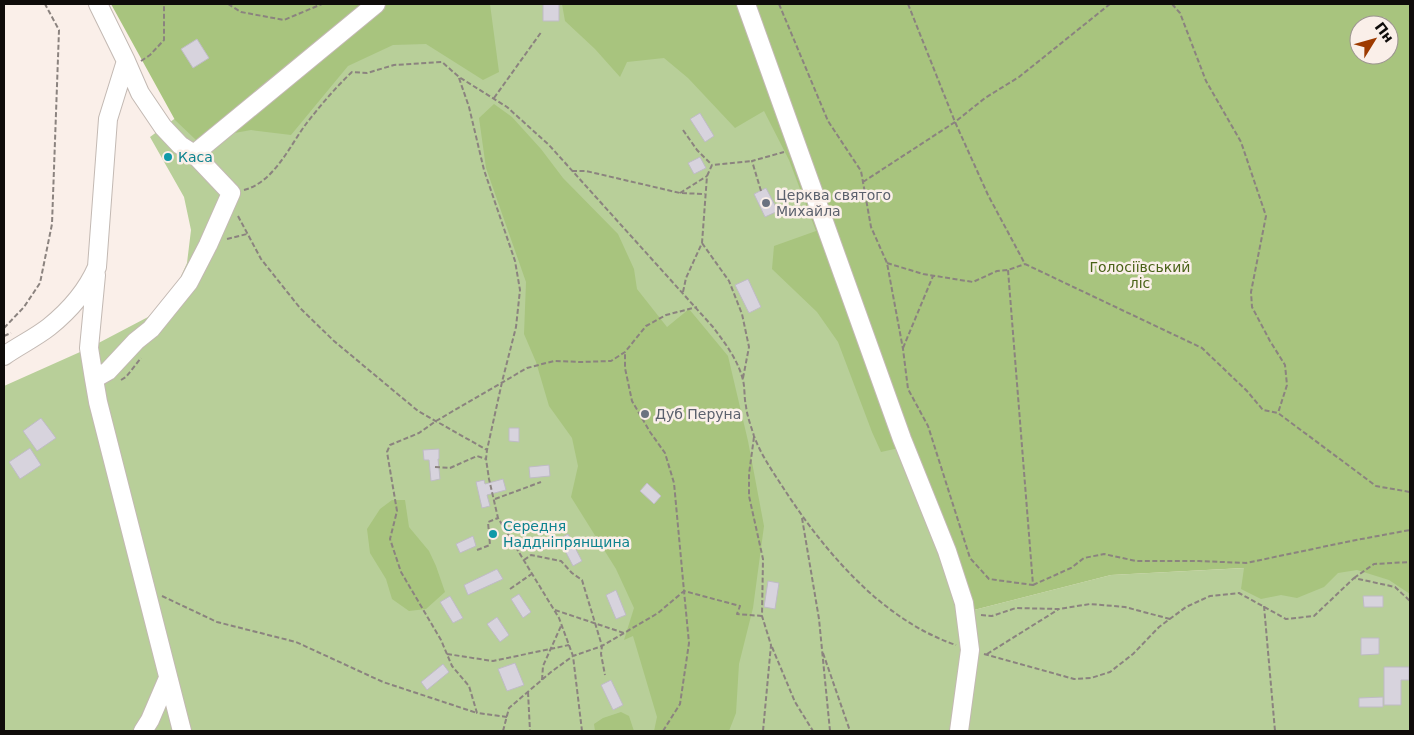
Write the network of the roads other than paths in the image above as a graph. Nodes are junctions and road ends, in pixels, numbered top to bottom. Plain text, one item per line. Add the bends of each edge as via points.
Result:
1 (98, 4) edge
2 (376, 4) edge
3 (746, 4) edge
4 (128, 65) junction
5 (194, 154) junction
6 (97, 267) junction
7 (4, 356) edge
8 (94, 379) junction
9 (168, 678) junction
10 (143, 731) edge
11 (182, 731) edge
12 (959, 731) edge

1 - 4 street
2 - 5 street
3 - 12 street via 964,603 978,652
4 - 5 street via 140,94 163,127
4 - 6 street via 108,119
5 - 8 street via 231,193 189,282 150,329 108,371
6 - 7 street via 80,297 49,327
6 - 8 street via 89,348
8 - 9 street
9 - 10 street
9 - 11 street

